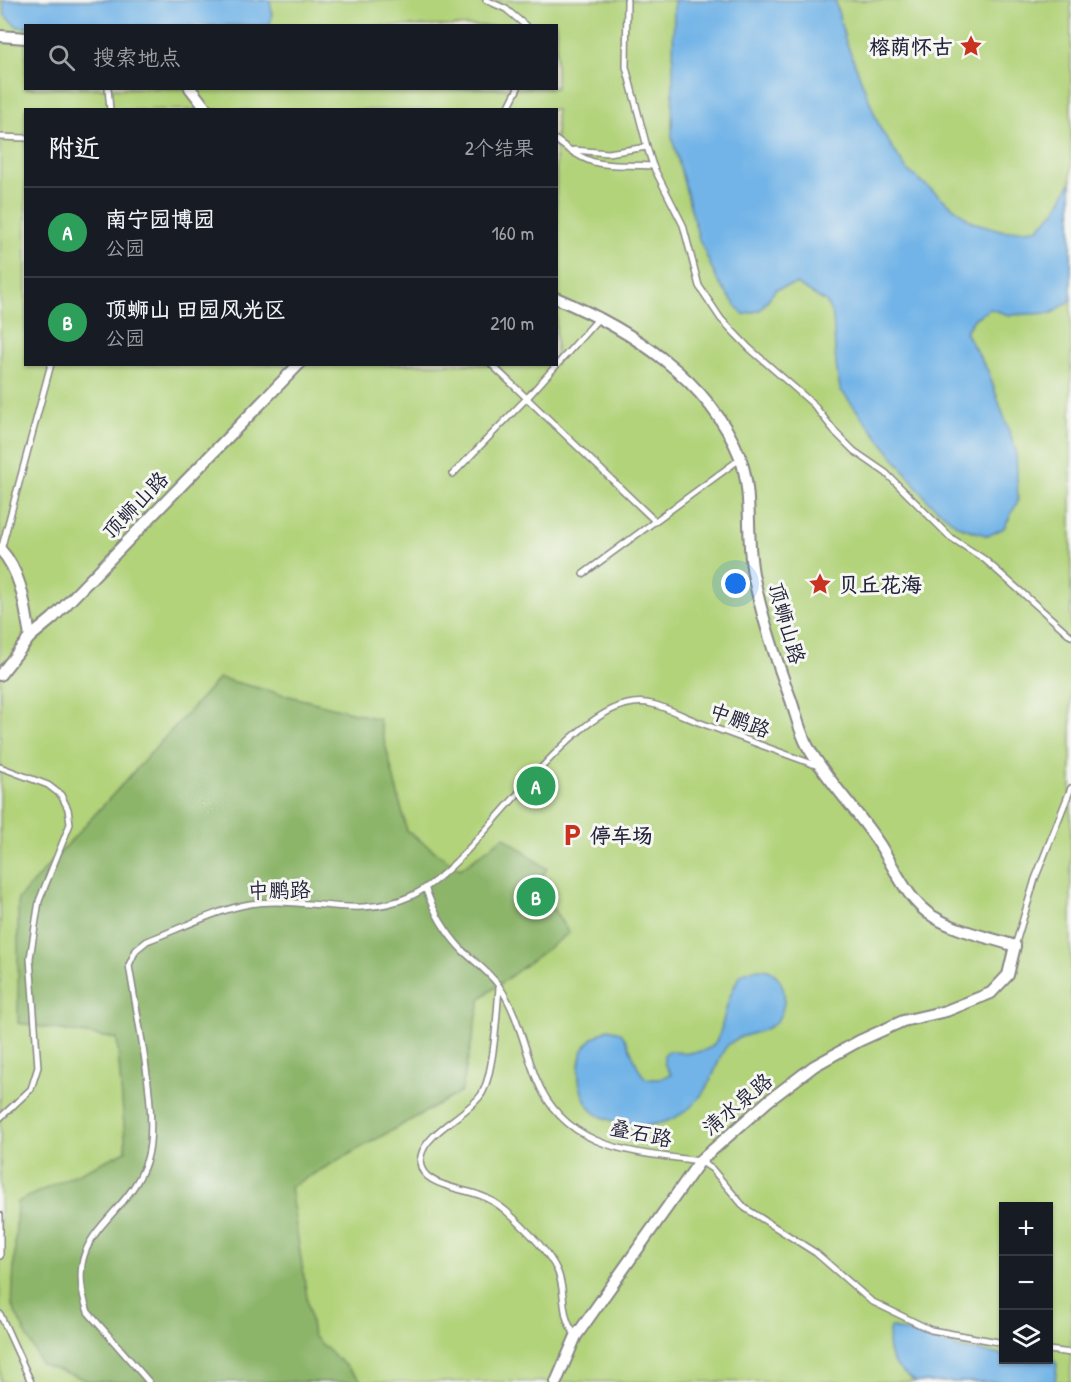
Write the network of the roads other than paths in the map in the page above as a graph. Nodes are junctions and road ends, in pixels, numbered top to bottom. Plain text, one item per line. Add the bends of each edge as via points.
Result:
1 (486, 0) edge
2 (627, 0) edge
3 (524, 24) edge
4 (0, 36) edge
5 (24, 38) edge
6 (108, 90) edge
7 (192, 90) edge
8 (517, 90) edge
9 (110, 108) edge
10 (205, 108) edge
11 (508, 108) edge
12 (0, 137) edge
13 (24, 138) edge
14 (558, 142) edge
15 (647, 147) junction
16 (569, 150) junction
17 (653, 166) junction
18 (558, 299) edge
19 (600, 316) junction
20 (558, 363) edge
21 (50, 366) edge
22 (297, 366) edge
23 (493, 366) edge
24 (555, 366) edge
25 (527, 398) junction
26 (740, 459) junction
27 (453, 474) dead end
28 (655, 520) junction
29 (0, 550) edge
30 (583, 574) dead end
31 (1071, 636) edge
32 (30, 637) junction
33 (0, 675) edge
34 (0, 767) edge
35 (821, 767) junction
36 (1071, 788) edge
37 (1064, 802) junction
38 (1071, 807) edge
39 (426, 890) junction
40 (1015, 946) junction
41 (499, 986) junction
42 (0, 1118) edge
43 (700, 1161) junction
44 (0, 1215) edge
45 (0, 1256) edge
46 (0, 1314) edge
47 (576, 1336) junction
48 (999, 1342) edge
49 (1053, 1351) edge
50 (1071, 1353) edge
51 (31, 1382) edge
52 (149, 1382) edge
53 (556, 1382) edge

1 - 3 lane via 506,9
2 - 15 lane via 626,68
4 - 5 street
6 - 9 lane
7 - 10 street
8 - 11 lane
12 - 13 lane
14 - 16 lane
15 - 16 lane via 608,153
15 - 17 lane
16 - 17 lane via 602,165
17 - 31 lane via 683,225 699,286 721,319 813,404 854,451 886,473 950,537 984,558
18 - 19 street, 顶蛳山路
19 - 20 lane
19 - 26 street, 顶蛳山路 via 645,344 686,380 715,413
21 - 29 lane
22 - 32 street, 顶蛳山路 via 53,618
23 - 25 lane
24 - 25 lane
25 - 27 lane
25 - 28 lane
26 - 28 lane
26 - 35 street, 顶蛳山路 via 753,575 768,636 807,744
28 - 30 lane
29 - 32 street via 10,561 21,587
32 - 33 street, 顶蛳山路
34 - 42 lane via 48,785 61,795 70,824 39,901 30,958 38,1067 31,1089
35 - 39 lane, 中鹏路 via 651,704 620,705 574,735 466,855
35 - 40 street, 顶蛳山路 via 853,806 908,890 932,916
36 - 37 lane
37 - 38 lane
37 - 40 lane
39 - 41 lane, 叠石路 via 447,933
39 - 52 lane, 中鹏路 via 385,905 363,908 250,904 147,941 130,958 151,1118 147,1159 127,1194 87,1243 82,1279 88,1312
40 - 43 street, 清水泉路 via 1008,975 991,993 946,1011 903,1021 814,1066
41 - 43 lane, 叠石路 via 544,1095 561,1119 614,1148
41 - 47 lane via 483,1092 426,1146 421,1166 434,1181 482,1196 505,1210 532,1238 557,1270 567,1318
43 - 47 street, 清水泉路
43 - 48 lane via 712,1169 744,1208 816,1253 871,1301 931,1330
44 - 45 lane
46 - 51 lane
47 - 53 street, 清水泉路
49 - 50 lane

